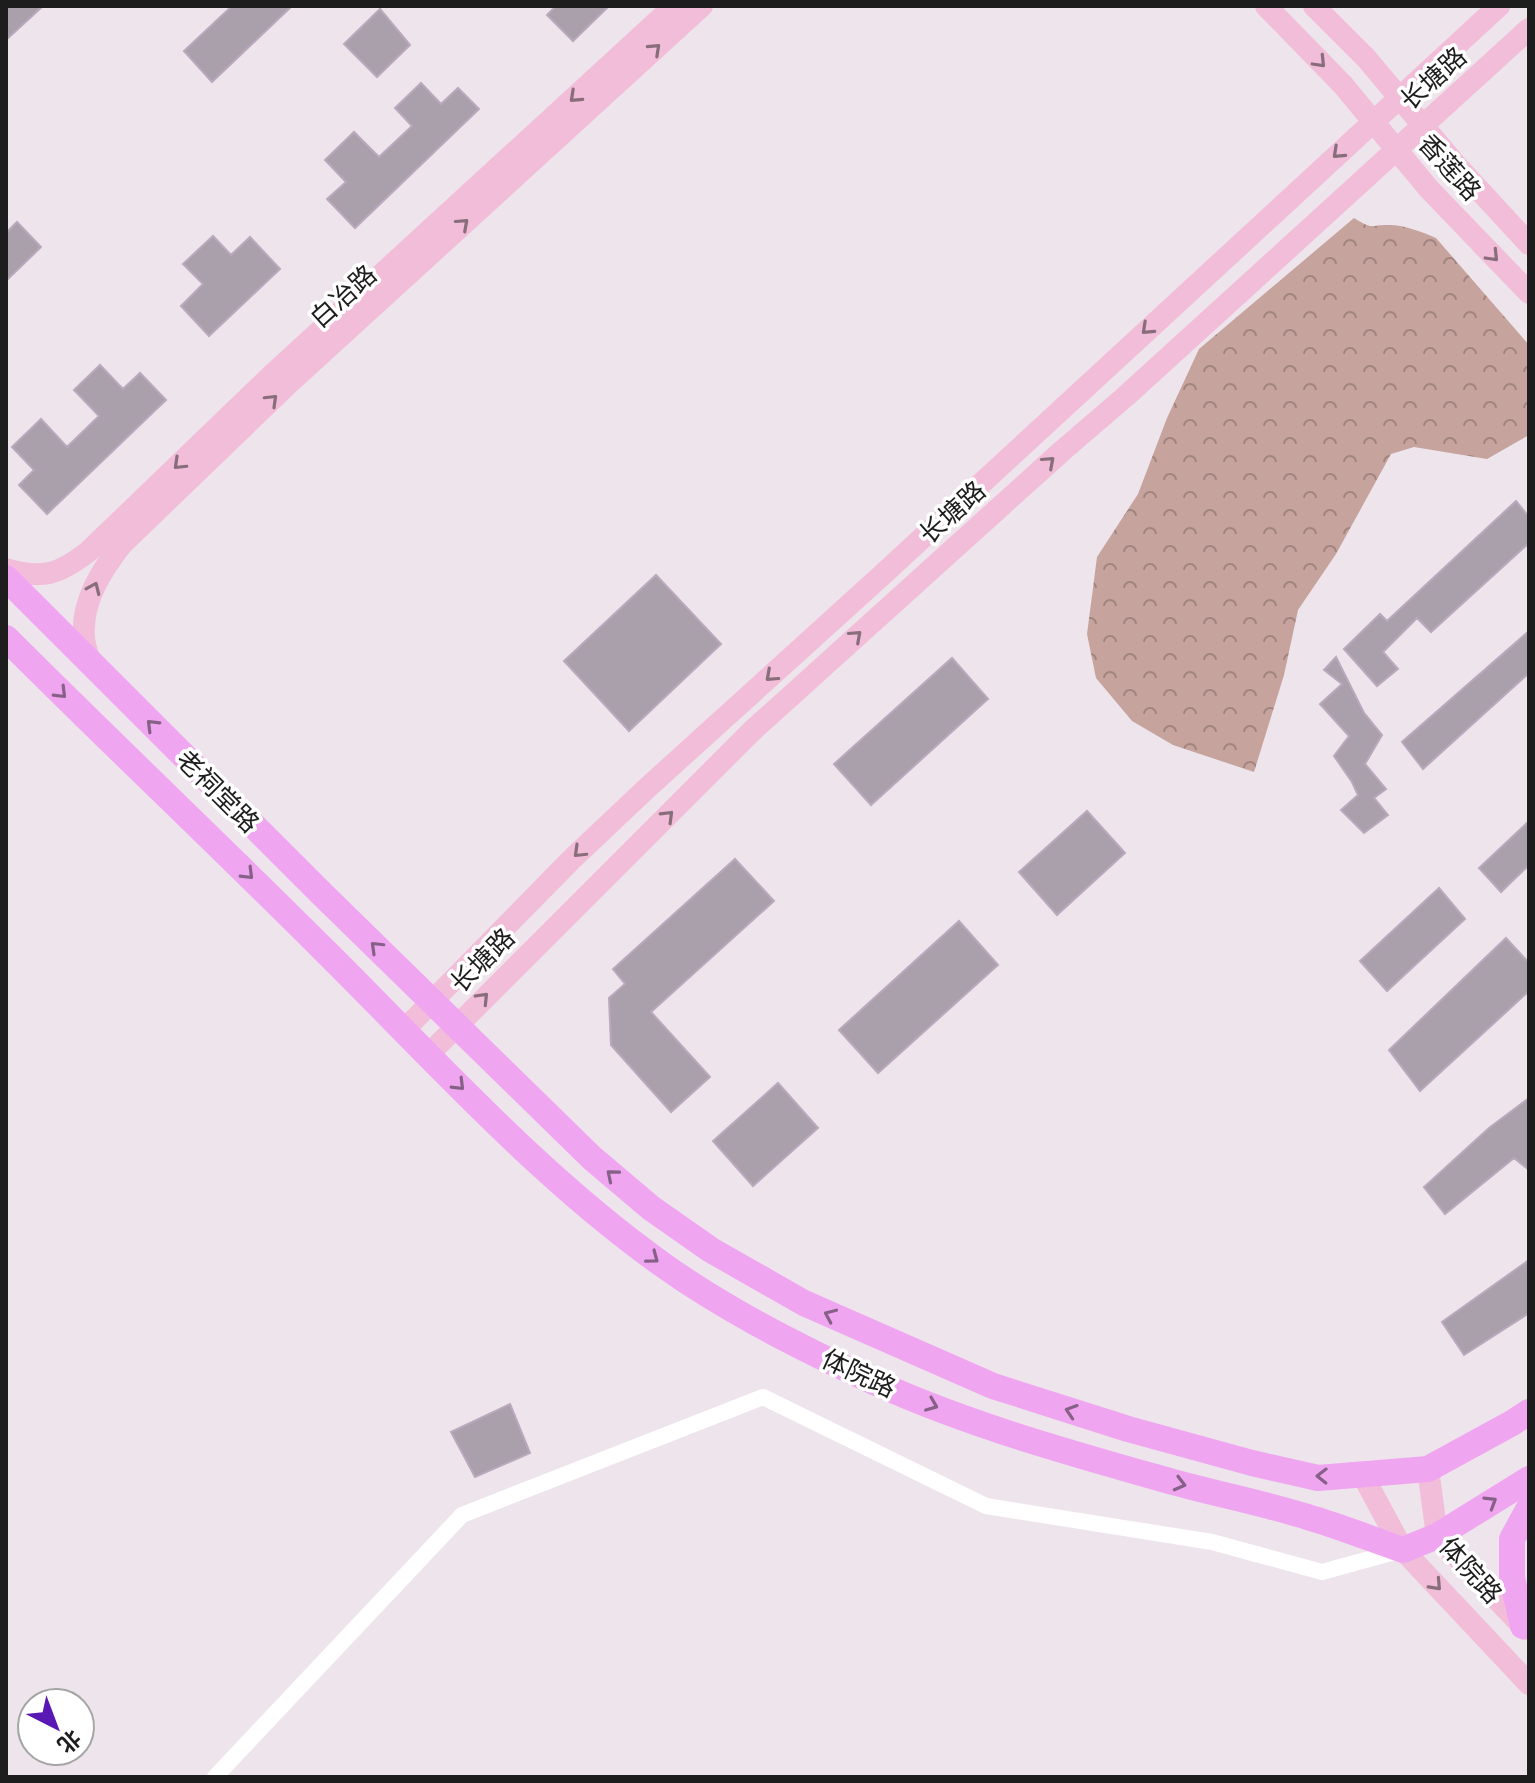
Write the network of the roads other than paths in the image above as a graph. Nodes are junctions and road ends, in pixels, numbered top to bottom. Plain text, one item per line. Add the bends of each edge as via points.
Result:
1 (674, 6) edge
2 (702, 6) edge
3 (1266, 6) edge
4 (1314, 6) edge
5 (1499, 6) edge
6 (1529, 29) edge
7 (1399, 98) junction
8 (1373, 121) junction
9 (1423, 126) junction
10 (1396, 149) junction
11 (1529, 244) edge
12 (1529, 293) edge
13 (6, 569) edge
14 (6, 578) edge
15 (6, 638) edge
16 (91, 664) junction
17 (432, 1001) junction
18 (456, 1026) junction
19 (404, 1030) junction
20 (429, 1054) junction
21 (1529, 1412) edge
22 (1428, 1469) junction
23 (1362, 1474) junction
24 (1529, 1479) edge
25 (1529, 1508) edge
26 (1437, 1536) junction
27 (1403, 1550) junction
28 (1526, 1629) edge
29 (1529, 1684) edge
30 (215, 1777) edge

1 -> 13 main road, 白冶路 via 274,373 89,551 54,573 33,576
16 -> 2 main road, 白冶路 via 84,640 89,600 122,544 286,386
3 -> 8 main road, 香莲路
4 - 7 main road, 香莲路
5 - 7 main road, 长塘路
6 - 9 main road, 长塘路
7 - 8 main road, 长塘路
7 - 9 main road, 香莲路
8 - 10 main road, 香莲路
8 -> 17 main road, 长塘路 via 646,789
9 - 10 main road, 长塘路
9 - 11 main road, 香莲路
10 -> 12 main road, 香莲路
18 -> 10 main road, 长塘路 via 752,731
14 - 16 main road, 老祠堂路
15 -> 19 main road, 老祠堂路
17 -> 16 main road, 老祠堂路
17 - 18 main road, 体院路
17 - 19 main road, 长塘路
18 - 20 main road, 长塘路
23 -> 18 main road, 体院路 via 1318,1478 1128,1429 993,1386 804,1303 711,1250 651,1208
19 - 20 main road, 体院路
20 -> 27 main road, 体院路 via 608,1223 705,1294 773,1332 960,1417 1311,1518
21 - 22 main road
22 - 23 main road, 体院路
22 - 26 main road, 体院路
23 - 27 main road, 体院路
26 -> 24 main road
25 - 28 main road via 1512,1539 1512,1578
26 - 27 main road
26 - 28 main road, 体院路
27 -> 29 main road, 体院路
27 - 30 street via 1322,1572 1212,1542 986,1506 763,1397 462,1515

